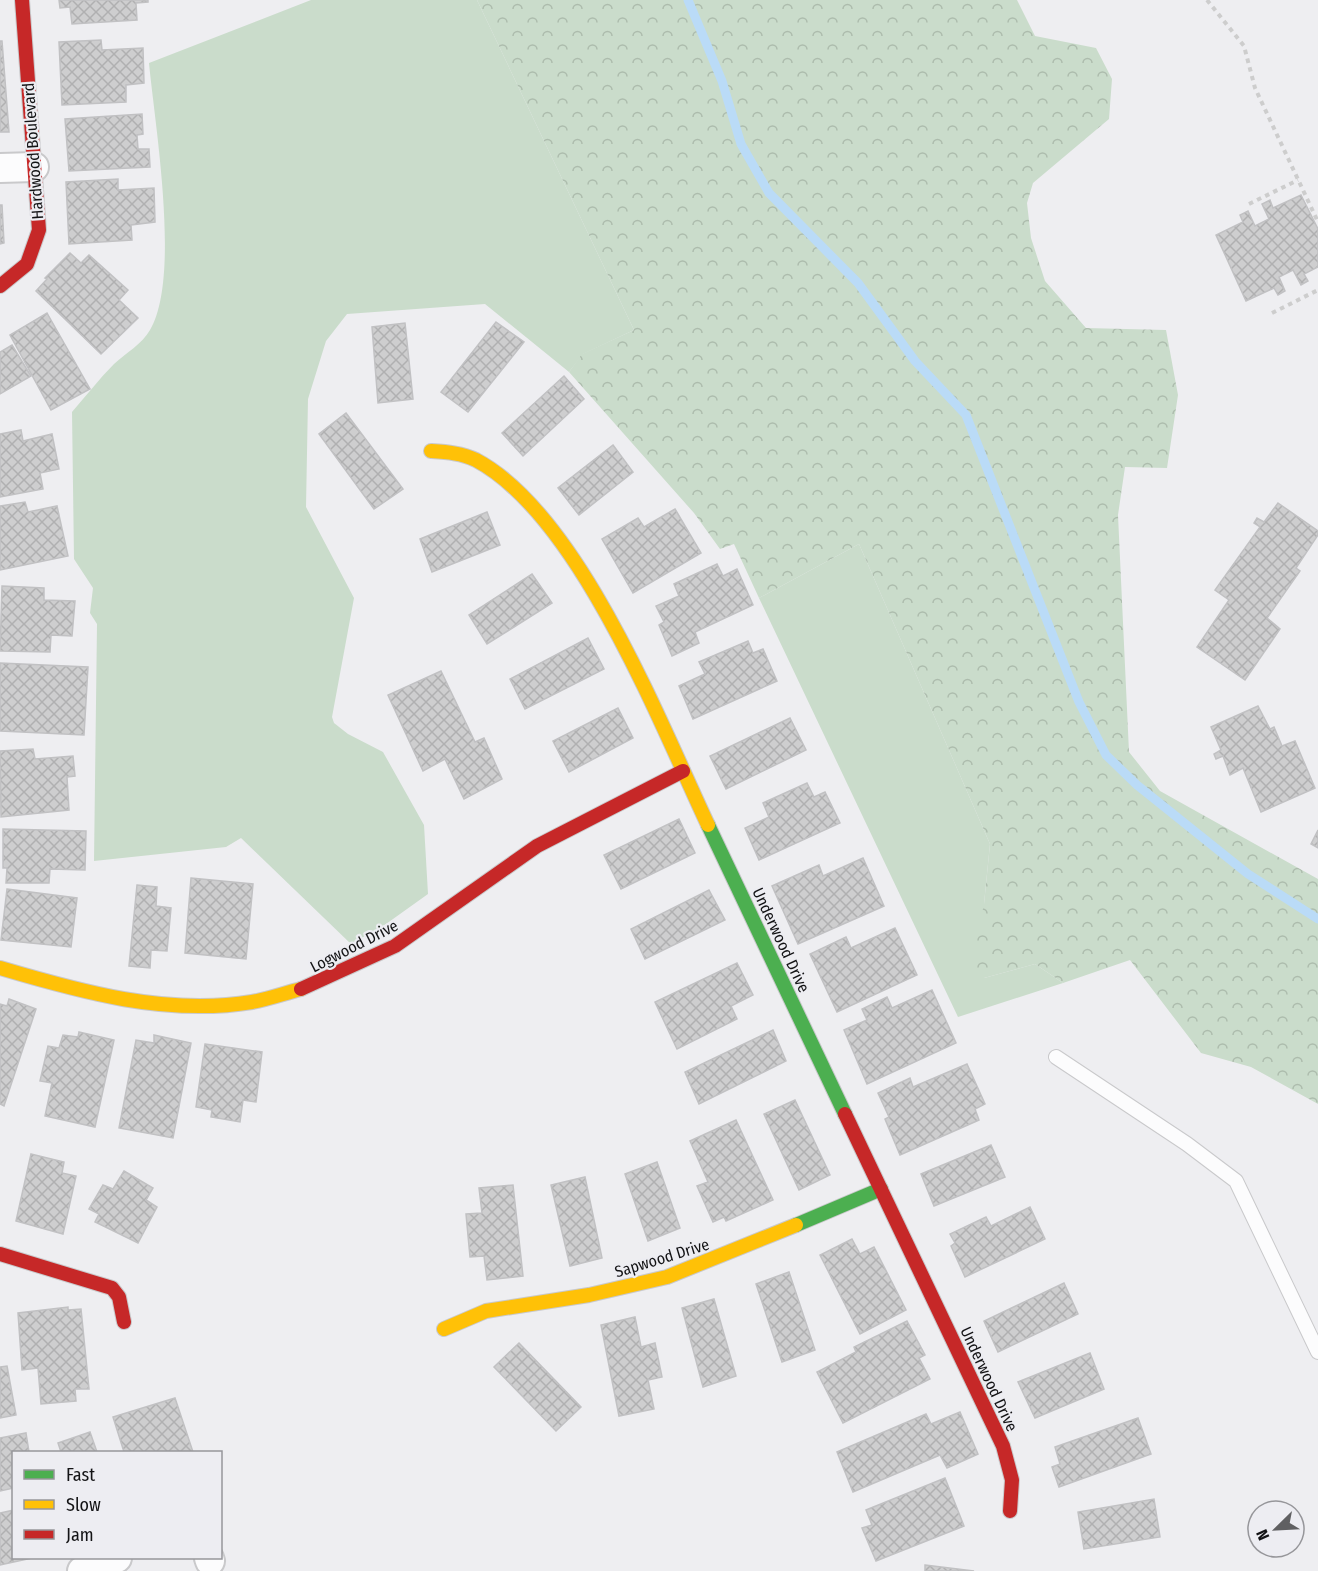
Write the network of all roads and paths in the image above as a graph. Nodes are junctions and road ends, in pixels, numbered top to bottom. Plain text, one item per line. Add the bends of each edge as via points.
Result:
1 (22, 0) edge
2 (1207, 0) edge
3 (34, 167) junction
4 (0, 168) edge
5 (1299, 180) junction
6 (1249, 204) dead end
7 (1318, 222) edge
8 (0, 286) edge
9 (1318, 290) edge
10 (1272, 313) dead end
11 (431, 450) dead end
12 (683, 771) junction
13 (0, 968) edge
14 (1056, 1058) dead end
15 (881, 1189) junction
16 (0, 1254) edge
17 (124, 1322) dead end
18 (444, 1329) dead end
19 (1318, 1352) edge
20 (1010, 1511) dead end
21 (112, 1559) edge
22 (82, 1571) edge

1 - 3 street, Hardwood Boulevard
2 - 5 path via 1244,46 1255,88
3 - 4 street
3 - 8 street, Hardwood Boulevard via 39,230 36,242 24,271
5 - 6 path
5 - 7 path
9 - 10 path
11 - 12 street, Underwood Drive via 476,460 544,524 613,625
12 - 13 street, Logwood Drive via 537,846 395,946 309,987 253,1002 195,1007 88,994
12 - 15 street, Underwood Drive
14 - 19 lane via 1188,1144 1236,1181
15 - 18 street, Sapwood Drive via 667,1278 486,1311
15 - 20 street, Underwood Drive via 1003,1446 1012,1480
16 - 17 street via 112,1288 119,1297
21 - 22 street

